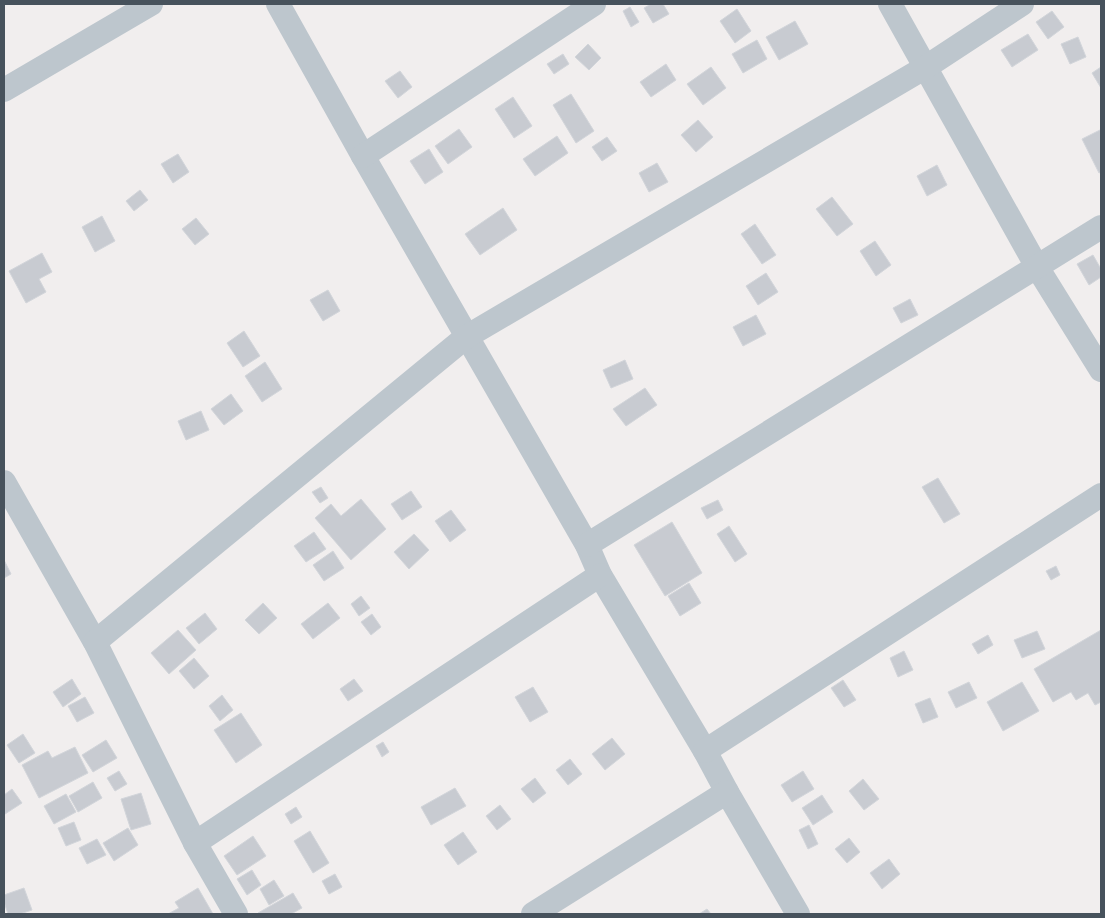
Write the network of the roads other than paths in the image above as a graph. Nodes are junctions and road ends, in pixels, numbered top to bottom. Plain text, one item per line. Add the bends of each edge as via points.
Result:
1 (151, 4) edge
2 (278, 4) edge
3 (594, 4) edge
4 (890, 4) edge
5 (1022, 4) edge
6 (926, 67) junction
7 (4, 90) edge
8 (363, 156) junction
9 (1101, 227) edge
10 (1037, 267) junction
11 (466, 337) junction
12 (1101, 370) edge
13 (4, 482) edge
14 (1101, 495) edge
15 (587, 545) junction
16 (600, 575) junction
17 (95, 642) junction
18 (705, 751) junction
19 (727, 792) junction
20 (195, 843) junction
21 (236, 914) edge
22 (533, 914) edge
23 (798, 914) edge

1 - 7 street
2 - 8 street
3 - 8 street
4 - 6 street
5 - 6 street
6 - 10 street
6 - 11 street
8 - 11 street
9 - 10 street
10 - 12 street
10 - 15 street
11 - 15 street
11 - 17 street
13 - 17 street
14 - 18 street
15 - 16 street
16 - 18 street
16 - 20 street
17 - 20 street
18 - 19 street
19 - 22 street
19 - 23 street
20 - 21 street

